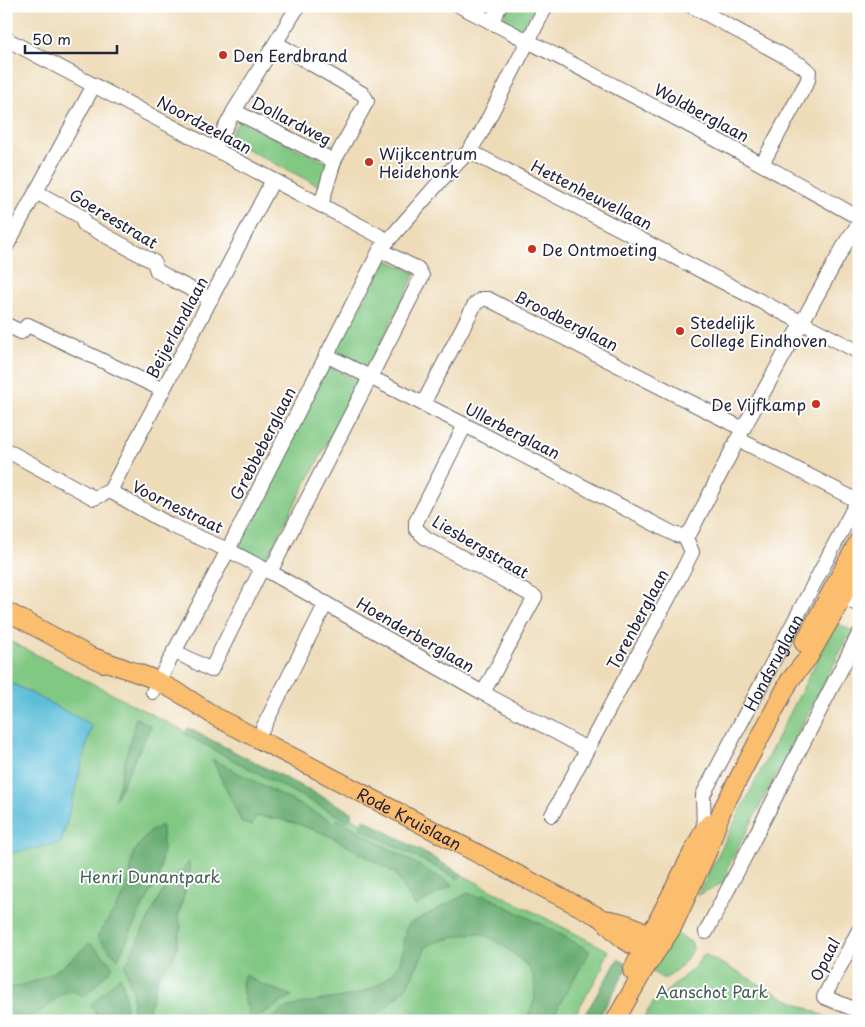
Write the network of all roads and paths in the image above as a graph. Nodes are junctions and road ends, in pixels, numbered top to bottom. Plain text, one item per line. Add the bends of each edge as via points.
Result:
1 (298, 6) edge
2 (460, 6) edge
3 (500, 6) edge
4 (546, 6) edge
5 (692, 6) edge
6 (491, 22) junction
7 (6, 39) edge
8 (527, 41) junction
9 (276, 43) junction
10 (94, 85) junction
11 (234, 110) junction
12 (214, 149) junction
13 (469, 151) junction
14 (334, 161) junction
15 (762, 164) junction
16 (273, 180) junction
17 (36, 192) junction
18 (321, 205) junction
19 (859, 218) edge
20 (859, 224) edge
21 (384, 245) junction
22 (6, 247) edge
23 (211, 299) junction
24 (802, 322) junction
25 (7, 325) edge
26 (859, 352) edge
27 (326, 354) junction
28 (369, 377) junction
29 (163, 390) junction
30 (423, 404) junction
31 (465, 425) junction
32 (741, 434) junction
33 (6, 450) edge
34 (110, 491) junction
35 (858, 500) edge
36 (685, 536) junction
37 (859, 540) edge
38 (228, 550) junction
39 (859, 565) edge
40 (266, 570) junction
41 (845, 591) edge
42 (326, 603) junction
43 (859, 605) edge
44 (6, 611) edge
45 (859, 634) edge
46 (174, 651) junction
47 (156, 687) junction
48 (483, 693) junction
49 (263, 728) dead end
50 (587, 749) junction
51 (722, 810) junction
52 (552, 815) dead end
53 (704, 830) junction
54 (859, 930) edge
55 (706, 932) dead end
56 (650, 945) junction
57 (859, 1011) edge
58 (602, 1021) edge
59 (615, 1021) edge

1 - 9 street, Dollardweg
2 - 6 street, Woldberglaan
3 - 6 street
4 - 8 street, Grebbeberglaan
5 - 15 street via 801,65 808,72 808,80
6 - 8 street, Woldberglaan
7 - 10 street, Noordzeelaan
8 - 13 street, Grebbeberglaan
8 - 15 street, Woldberglaan
9 - 11 street, Dollardweg
9 - 14 street, Dollardweg via 363,94 366,101
10 - 12 street, Noordzeelaan
10 - 17 street
11 - 12 street, Dollardweg
11 - 14 street, Dollardweg
12 - 16 street, Noordzeelaan
13 - 21 street, Grebbeberglaan
13 - 24 street, Hettenheuvellaan
14 - 18 street, Dollardweg
15 - 19 street, Woldberglaan
16 - 18 street, Noordzeelaan
16 - 23 street, Beijerlandlaan
17 - 22 street
17 - 23 street, Goereestraat via 82,217 84,224 154,262 157,271
18 - 21 street, Noordzeelaan
20 - 24 street
21 - 27 street, Grebbeberglaan
21 - 28 street via 418,269 422,276
23 - 29 street, Beijerlandlaan
24 - 26 street, Hettenheuvellaan
24 - 32 street
25 - 29 street via 21,332 28,325
27 - 28 street, Ullerberglaan
27 - 38 street, Grebbeberglaan
28 - 30 street, Ullerberglaan
28 - 40 street
29 - 34 street, Beijerlandlaan
30 - 31 street, Ullerberglaan
30 - 32 street, Broodberglaan via 475,304 488,299
31 - 36 street, Ullerberglaan via 676,535
31 - 48 street, Liesbergstraat via 416,522 416,529 426,538 535,597
32 - 35 street
32 - 36 street via 691,531
33 - 34 street, Voornestraat via 94,498
34 - 38 street, Voornestraat via 170,525
35 - 53 street, Hondsruglaan via 702,796
36 - 50 street, Torenberglaan via 692,552
37 - 41 main road, Hondsruglaan
38 - 40 street, Hoenderberglaan
38 - 46 street, Grebbeberglaan
39 - 41 main road, Hondsruglaan
40 - 42 street, Hoenderberglaan
40 - 46 street via 211,670
41 - 43 street
41 - 51 main road, Hondsruglaan via 799,652 790,680
42 - 48 street, Hoenderberglaan
42 - 49 street
44 - 47 main road, Rode Kruislaan
45 - 55 street
46 - 47 street, Grebbeberglaan
47 - 56 main road, Rode Kruislaan via 176,702 216,717 603,919 634,926
48 - 50 street, Hoenderberglaan
50 - 52 street, Torenberglaan
51 - 53 main road, Hondsruglaan
51 - 56 main road, Hondsruglaan via 708,850 676,919
53 - 56 main road, Hondsruglaan
54 - 57 street, Opaal via 824,997
56 - 58 main road
56 - 59 main road

